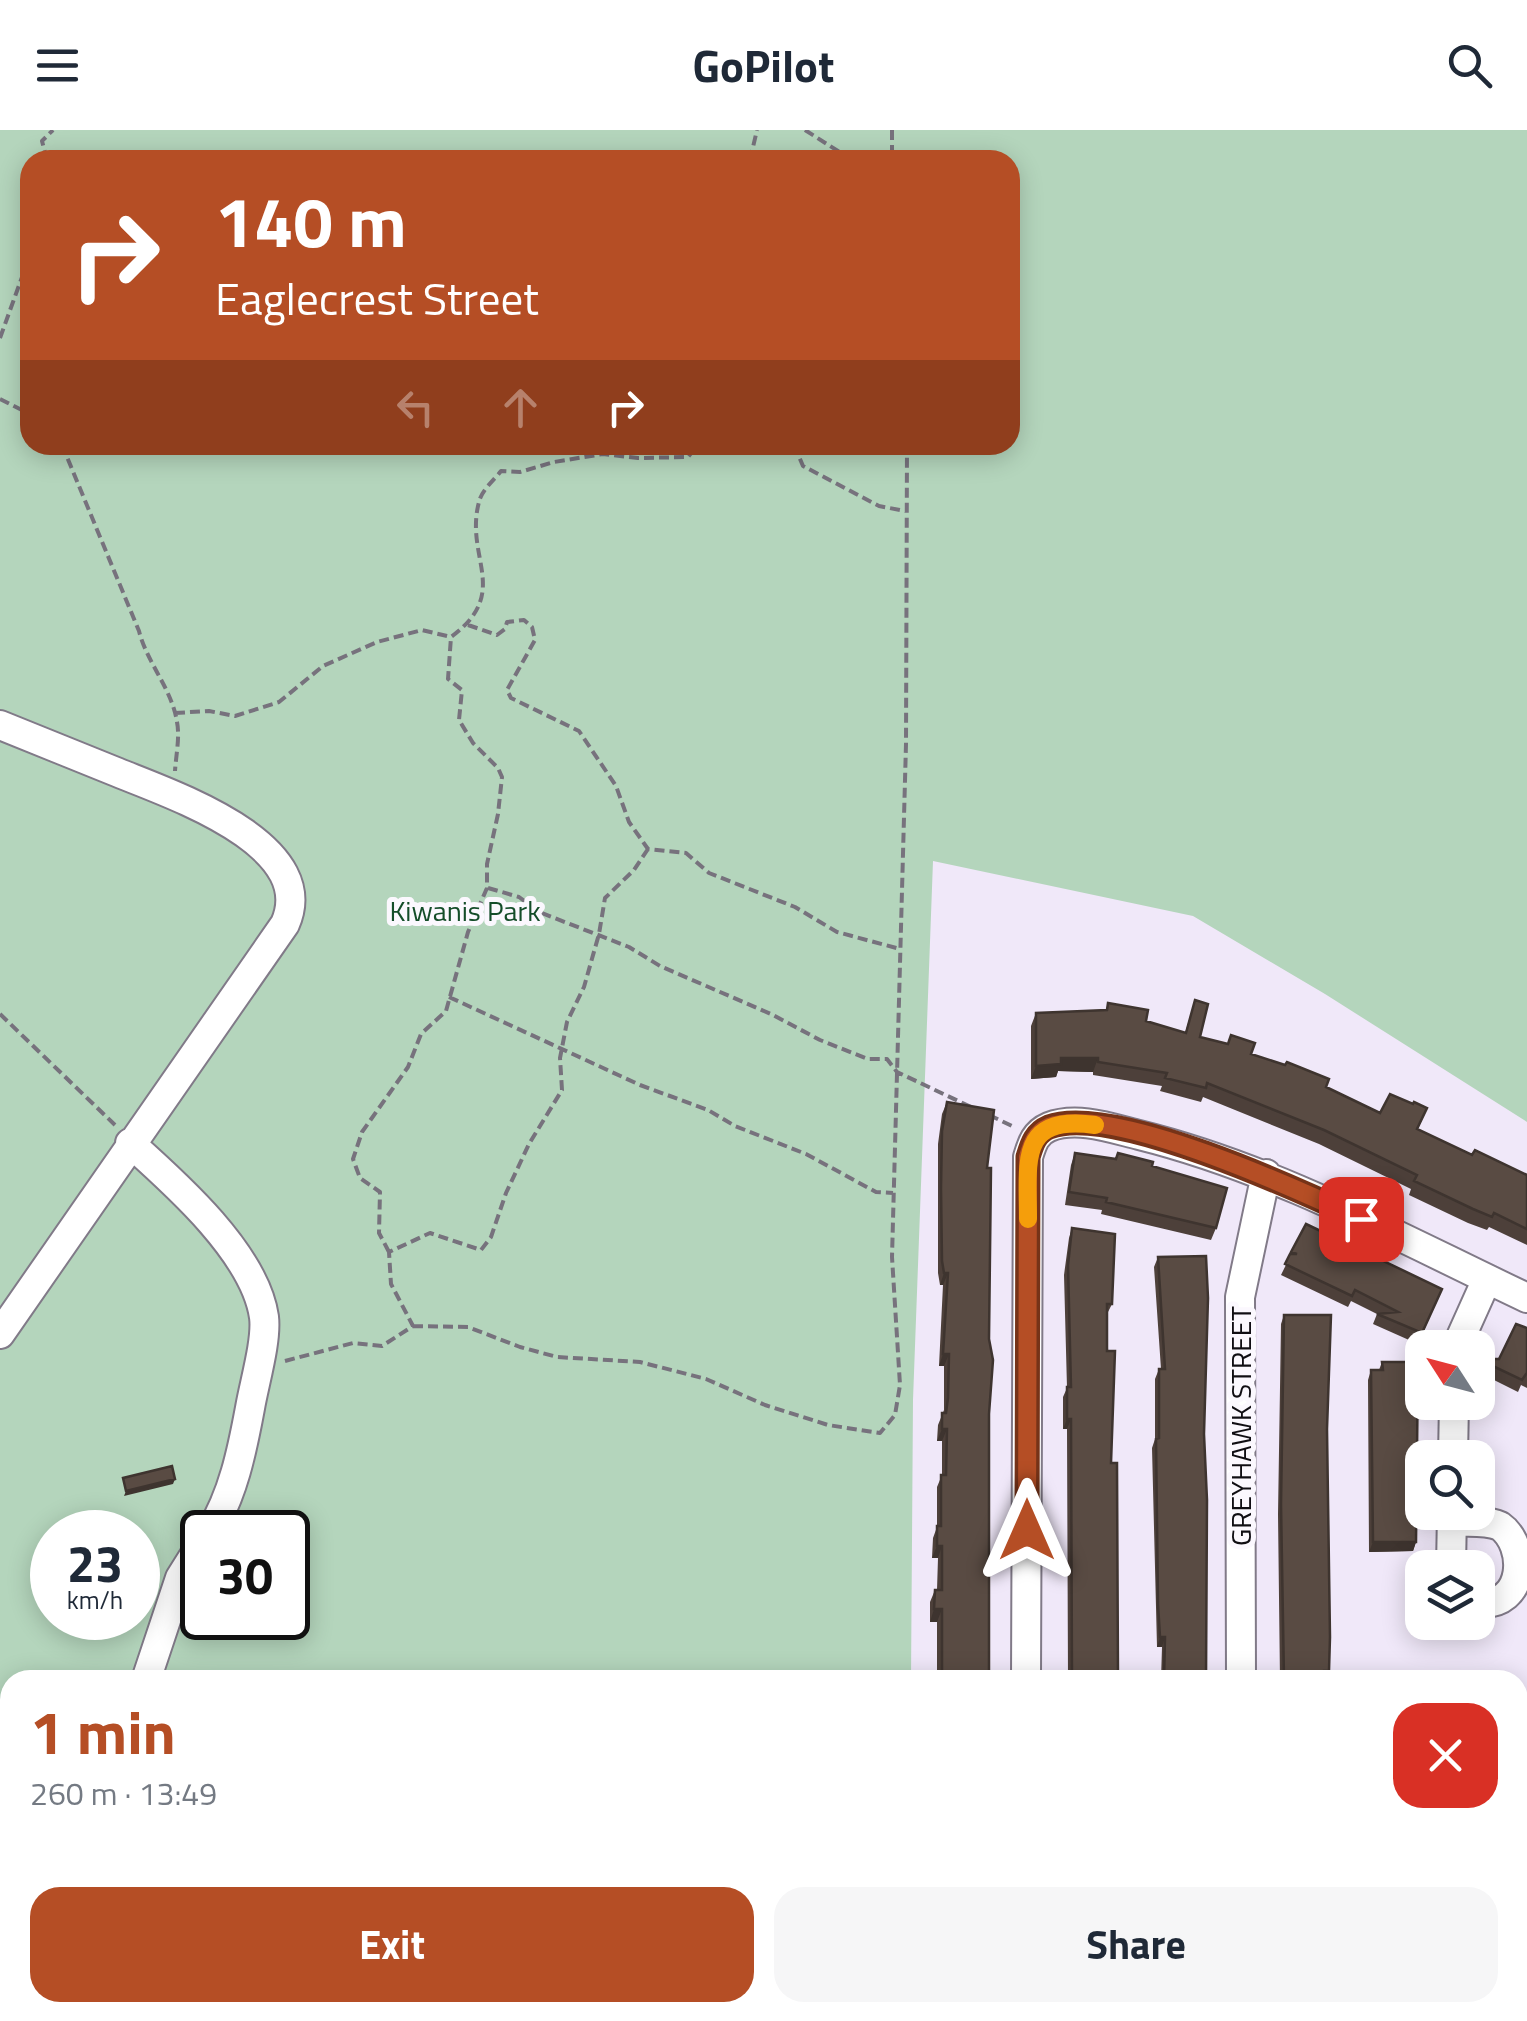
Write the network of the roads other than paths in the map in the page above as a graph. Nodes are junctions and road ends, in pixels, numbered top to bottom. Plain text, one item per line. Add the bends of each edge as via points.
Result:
1 (0, 725) edge
2 (130, 1143) junction
3 (1266, 1174) junction
4 (1487, 1279) junction
5 (1527, 1298) edge
6 (1464, 1330) edge
7 (0, 1334) edge
8 (220, 1510) edge
9 (1495, 1525) edge
10 (180, 1578) edge
11 (1495, 1602) edge
12 (149, 1670) edge
13 (1026, 1670) edge
14 (1241, 1670) edge

1 - 2 street via 237,826 279,867 290,889 286,924
2 - 7 street
2 - 8 street via 211,1222 252,1284 265,1321 243,1447
3 - 4 street
3 - 13 street via 1109,1127 1074,1122 1035,1137 1028,1157
3 - 14 street, GREYHAWK STREET via 1240,1297
4 - 5 street
4 - 6 street
9 - 11 street via 1513,1533 1524,1552 1525,1574 1513,1593
10 - 12 street

